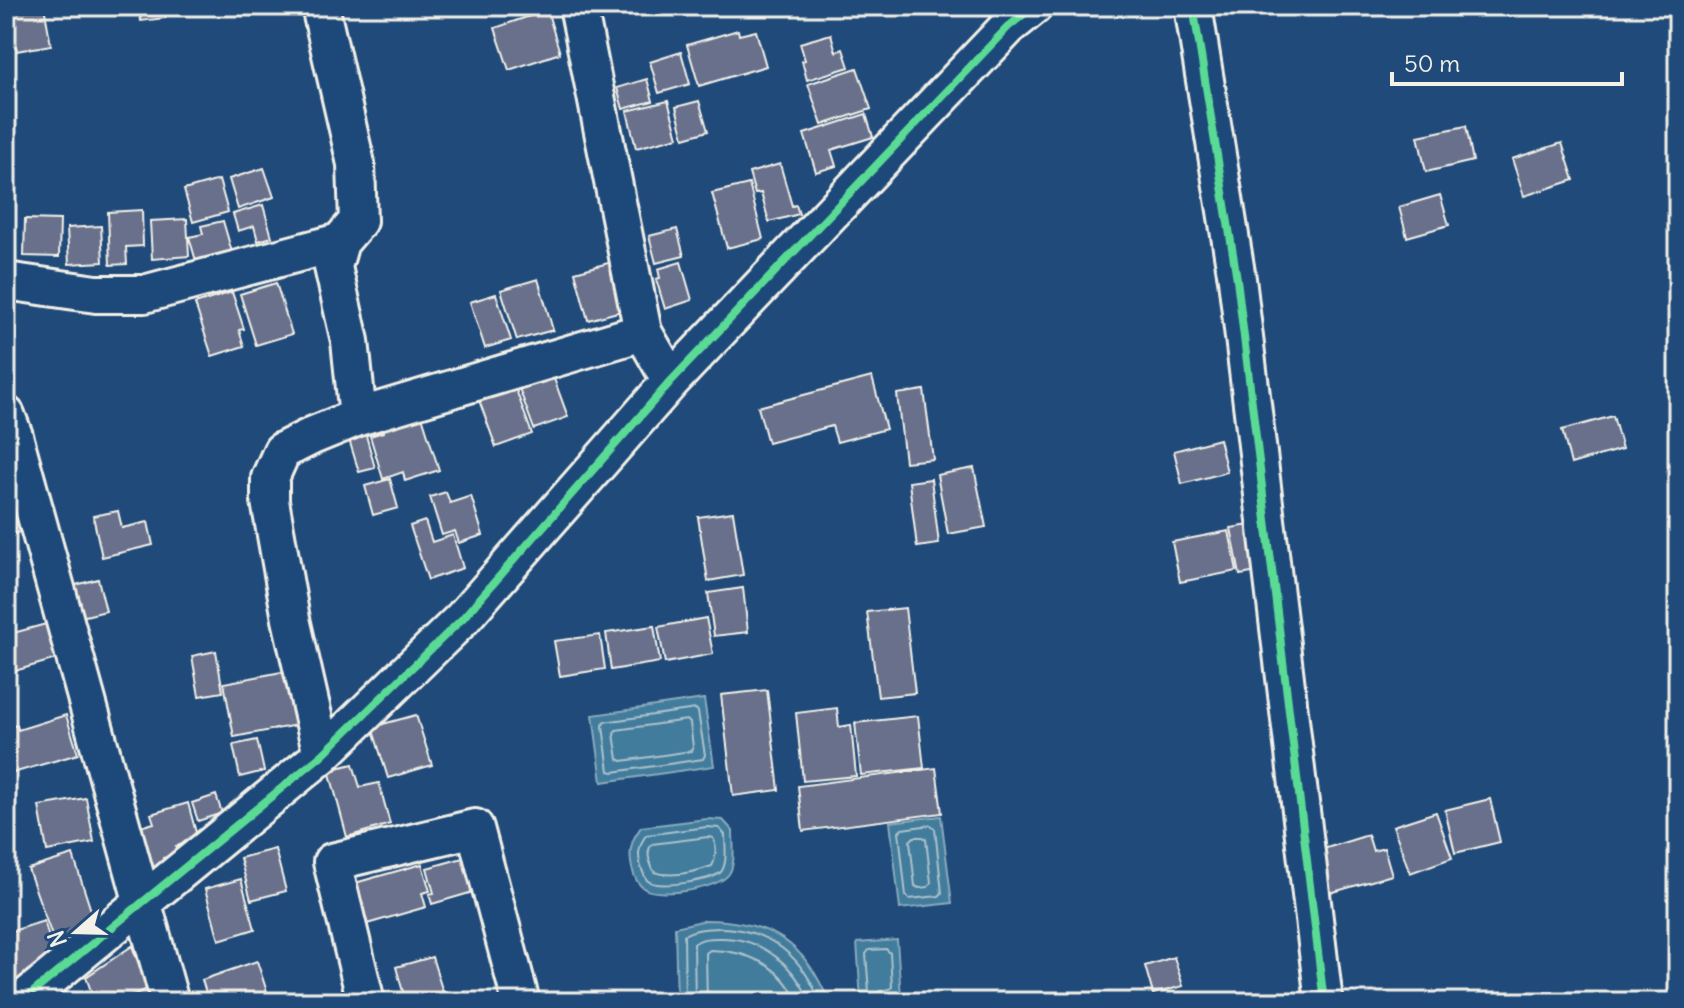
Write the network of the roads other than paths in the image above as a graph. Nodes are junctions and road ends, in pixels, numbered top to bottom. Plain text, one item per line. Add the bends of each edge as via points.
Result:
1 (320, 6) edge
2 (578, 6) edge
3 (1034, 6) edge
4 (1193, 6) edge
5 (340, 242) junction
6 (6, 281) edge
7 (643, 332) junction
8 (671, 381) junction
9 (6, 415) edge
10 (358, 417) junction
11 (322, 755) junction
12 (143, 901) junction
13 (21, 1002) edge
14 (170, 1002) edge
15 (366, 1002) edge
16 (521, 1002) edge
17 (1324, 1002) edge

1 - 5 street via 356,164 358,221
2 - 7 street
3 - 8 street via 1008,27
4 - 17 street via 1237,279
5 - 6 street via 144,294 96,294
5 - 10 street via 333,267 350,341
7 - 8 street
7 - 10 street
8 - 11 street via 462,619
9 - 12 street
10 - 11 street via 282,451 270,478 291,619
11 - 12 street
12 - 13 street
12 - 14 street
15 - 16 street via 332,862 475,828

